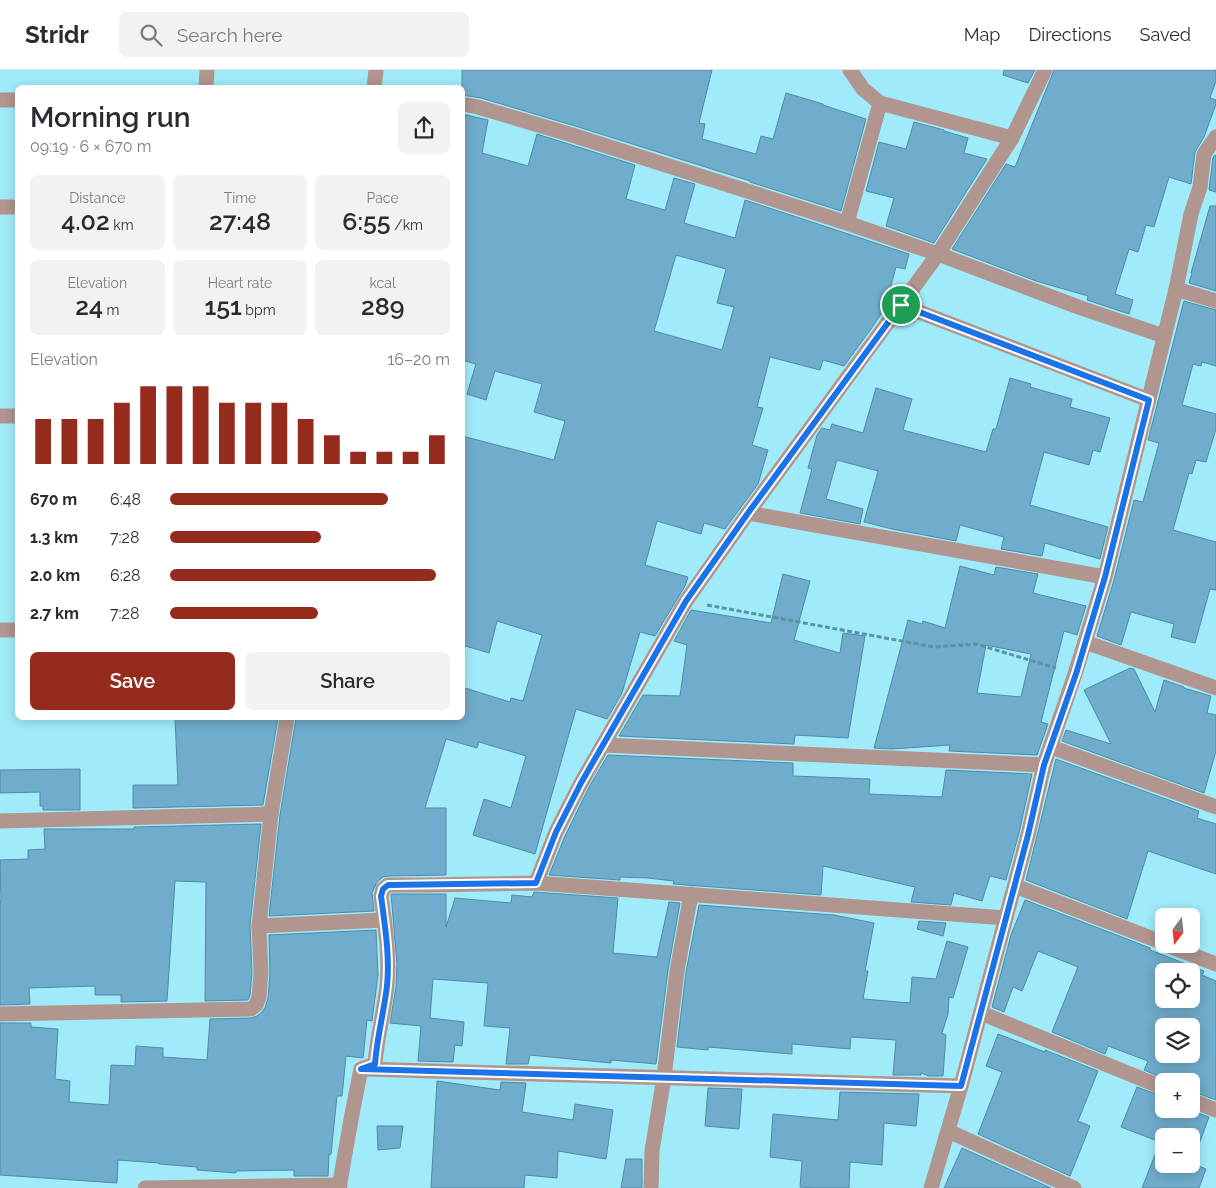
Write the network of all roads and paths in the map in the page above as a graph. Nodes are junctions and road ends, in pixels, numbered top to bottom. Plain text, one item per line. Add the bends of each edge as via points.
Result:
1 (207, 70) edge
2 (376, 70) edge
3 (850, 70) edge
4 (1045, 70) edge
5 (206, 85) edge
6 (374, 85) edge
7 (0, 100) edge
8 (15, 100) edge
9 (880, 103) junction
10 (465, 105) edge
11 (1216, 137) edge
12 (1012, 138) junction
13 (15, 206) edge
14 (0, 207) edge
15 (847, 223) junction
16 (938, 254) junction
17 (1176, 289) junction
18 (1216, 301) edge
19 (901, 305) junction
20 (1164, 336) junction
21 (1149, 400) junction
22 (0, 416) edge
23 (15, 416) edge
24 (748, 513) junction
25 (1105, 577) junction
26 (686, 601) junction
27 (0, 630) edge
28 (15, 630) edge
29 (1085, 642) junction
30 (1076, 674) junction
31 (1216, 688) edge
32 (287, 720) edge
33 (603, 745) junction
34 (1051, 747) junction
35 (1044, 765) junction
36 (1216, 807) edge
37 (271, 814) junction
38 (0, 821) edge
39 (536, 883) junction
40 (1014, 886) junction
41 (691, 894) junction
42 (1006, 918) junction
43 (384, 920) junction
44 (259, 926) junction
45 (1155, 941) edge
46 (1187, 953) edge
47 (1216, 964) edge
48 (981, 1013) junction
49 (0, 1014) edge
50 (361, 1069) junction
51 (664, 1077) junction
52 (1155, 1084) edge
53 (961, 1086) junction
54 (1200, 1104) edge
55 (1216, 1110) edge
56 (948, 1131) junction
57 (340, 1186) edge
58 (145, 1188) edge
59 (651, 1188) edge
60 (931, 1188) edge
61 (1074, 1188) edge

1 - 5 street
2 - 6 street
3 - 9 street
4 - 12 street
7 - 8 street
9 - 12 street
9 - 15 street
10 - 15 street
11 - 17 street via 1204,154 1200,187 1191,214
12 - 16 street
13 - 14 street
15 - 16 street
16 - 19 street
16 - 20 street
17 - 18 street
17 - 20 street
19 - 21 street
19 - 24 street
20 - 21 street
21 - 25 street
22 - 23 street
24 - 25 street
24 - 26 street
25 - 29 street
26 - 30 path via 934,647 976,644
26 - 33 street
27 - 28 street
29 - 30 street
29 - 31 street
30 - 34 street
32 - 37 street
33 - 35 street
33 - 39 street via 556,832
34 - 35 street
34 - 36 street
35 - 40 street
37 - 38 street
37 - 44 street
39 - 41 street
39 - 43 street via 388,885 381,896
40 - 42 street
40 - 45 street
41 - 42 street
41 - 51 street via 677,971
42 - 48 street
43 - 44 street
43 - 50 street via 387,986 375,1064
44 - 49 street via 259,996 251,1009
46 - 47 street
48 - 52 street
48 - 53 street
50 - 51 street
50 - 57 street
51 - 53 street
51 - 59 street via 652,1151
53 - 56 street
54 - 55 street
56 - 60 street
56 - 61 street
57 - 58 street

